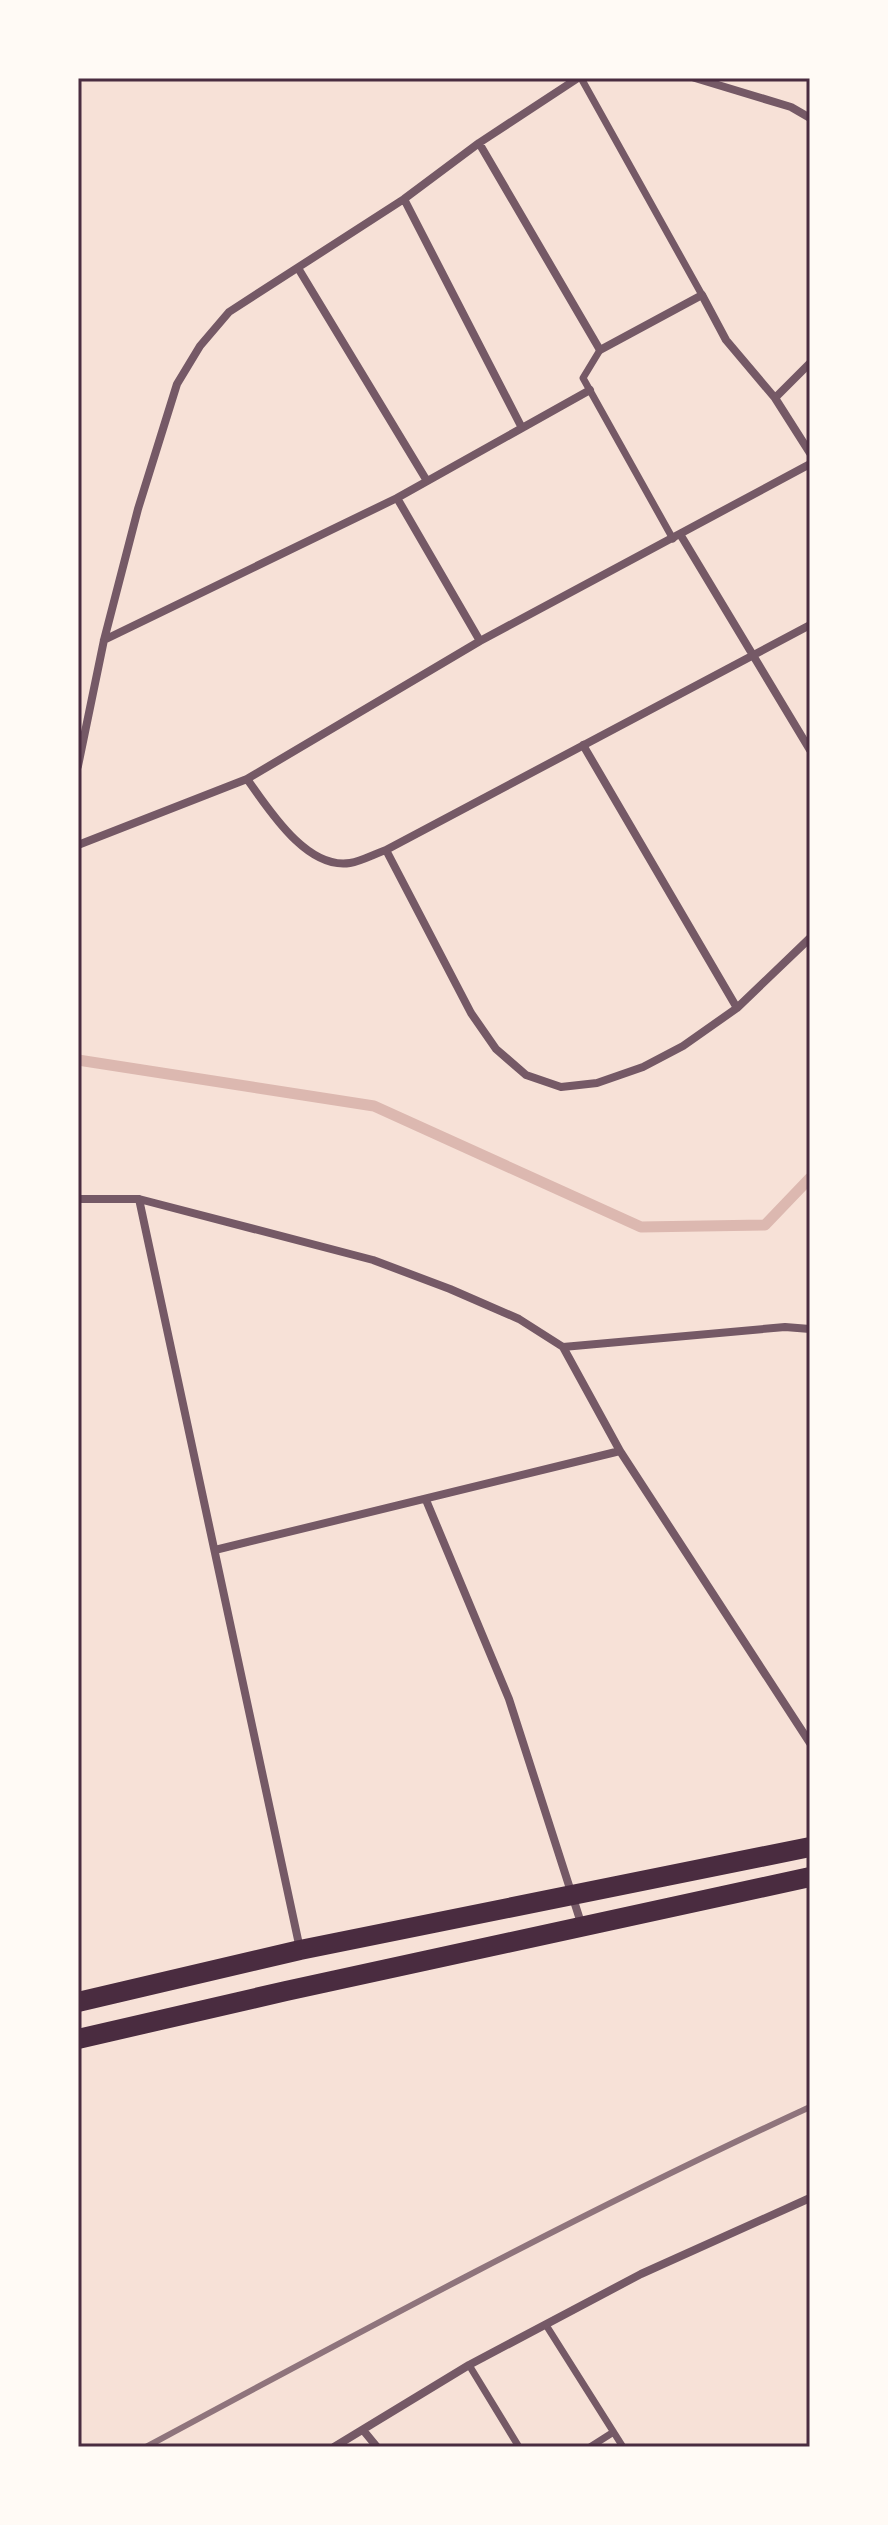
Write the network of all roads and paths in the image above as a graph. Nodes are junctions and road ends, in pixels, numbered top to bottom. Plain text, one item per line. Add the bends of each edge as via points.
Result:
1 (580, 78) edge
2 (695, 78) edge
3 (810, 118) edge
4 (479, 143) junction
5 (404, 199) junction
6 (298, 268) junction
7 (702, 295) junction
8 (600, 350) junction
9 (810, 363) edge
10 (590, 390) junction
11 (775, 398) junction
12 (522, 428) junction
13 (810, 453) edge
14 (810, 464) edge
15 (427, 481) junction
16 (397, 498) junction
17 (677, 536) junction
18 (810, 625) edge
19 (104, 640) junction
20 (480, 641) junction
21 (755, 655) junction
22 (583, 745) junction
23 (810, 750) edge
24 (78, 766) edge
25 (247, 779) junction
26 (78, 845) edge
27 (386, 850) junction
28 (810, 938) edge
29 (737, 1008) junction
30 (78, 1199) edge
31 (139, 1199) junction
32 (810, 1329) edge
33 (563, 1347) junction
34 (620, 1451) junction
35 (426, 1500) junction
36 (215, 1550) junction
37 (810, 1743) edge
38 (810, 1847) edge
39 (810, 1877) edge
40 (573, 1895) junction
41 (582, 1926) junction
42 (300, 1950) junction
43 (78, 2002) edge
44 (78, 2039) edge
45 (810, 2198) edge
46 (546, 2325) junction
47 (469, 2365) junction
48 (363, 2430) junction
49 (612, 2433) junction
50 (334, 2447) edge
51 (377, 2447) edge
52 (519, 2447) edge
53 (590, 2447) edge
54 (623, 2447) edge

1 - 4 street
1 - 7 street
2 - 3 street via 791,107
4 - 5 street
4 - 8 street
5 - 6 street
5 - 12 street
6 - 15 street
6 - 19 street via 229,312 177,384
7 - 8 street
7 - 11 street via 726,340
8 - 10 street via 583,378
9 - 11 street
10 - 12 street
10 - 17 street
11 - 13 street
12 - 15 street
14 - 17 street
15 - 16 street
16 - 19 street
16 - 20 street
17 - 20 street
17 - 21 street
18 - 21 street
19 - 24 street
20 - 25 street
21 - 22 street
21 - 23 street
22 - 27 street
22 - 29 street
25 - 26 street
25 - 27 street via 300,845 322,858 348,863
27 - 29 street via 471,1013 496,1049 526,1075 561,1087 597,1083 683,1046
28 - 29 street
30 - 31 street
31 - 33 street via 373,1260 519,1319
31 - 36 street
32 - 33 street
33 - 34 street
34 - 35 street
34 - 37 street
35 - 36 street
35 - 40 street via 509,1699
36 - 42 street
38 - 40 main road
39 - 41 main road
40 - 41 street
40 - 42 main road
41 - 44 main road
42 - 43 main road
45 - 46 street via 641,2274
46 - 47 street
46 - 49 street
47 - 48 street
47 - 52 street
48 - 50 street
48 - 51 street
49 - 53 street
49 - 54 street

